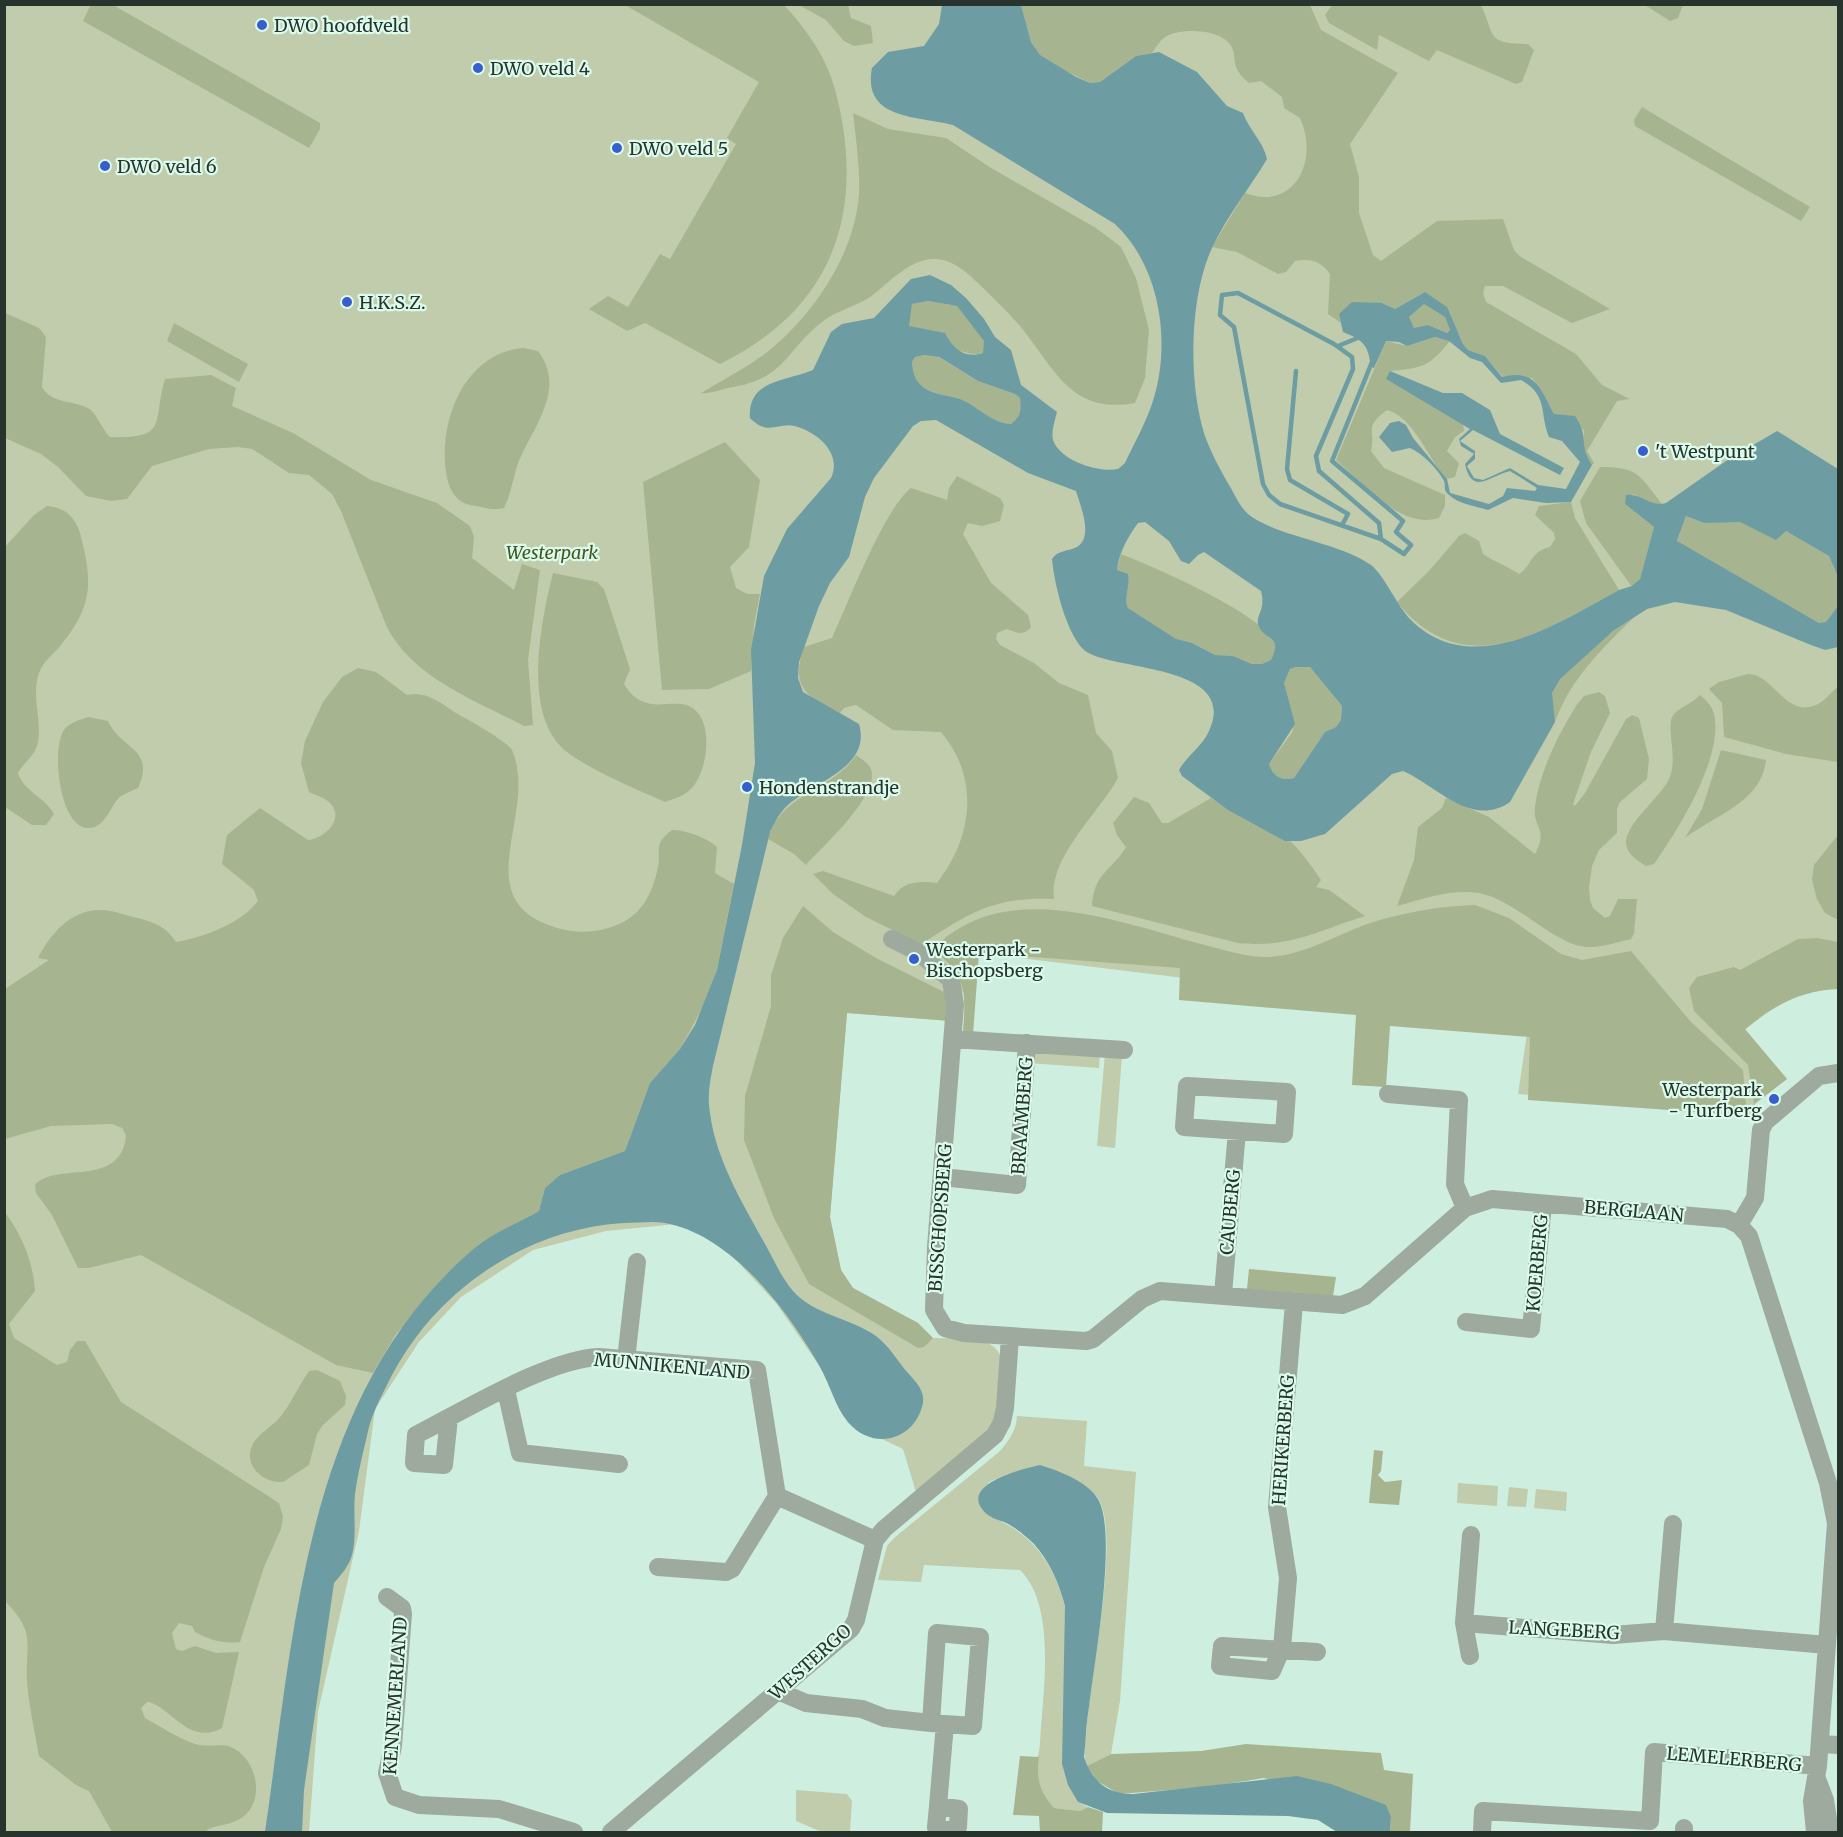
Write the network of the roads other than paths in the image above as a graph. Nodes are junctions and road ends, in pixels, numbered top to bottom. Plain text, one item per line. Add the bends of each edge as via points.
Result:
1 (892, 939) dead end
2 (953, 1039) junction
3 (1027, 1043) junction
4 (1124, 1050) dead end
5 (1839, 1073) edge
6 (1388, 1094) dead end
7 (1237, 1131) junction
8 (942, 1177) junction
9 (1543, 1204) junction
10 (1465, 1208) junction
11 (1740, 1225) junction
12 (637, 1262) dead end
13 (1223, 1294) junction
14 (1294, 1303) junction
15 (1466, 1322) dead end
16 (1010, 1337) junction
17 (626, 1360) junction
18 (506, 1390) junction
19 (449, 1418) dead end
20 (620, 1464) dead end
21 (777, 1496) junction
22 (1672, 1524) dead end
23 (1471, 1535) dead end
24 (875, 1540) junction
25 (658, 1566) dead end
26 (387, 1597) dead end
27 (1464, 1623) junction
28 (1664, 1631) junction
29 (1827, 1645) junction
30 (1317, 1652) dead end
31 (1470, 1656) dead end
32 (778, 1691) junction
33 (938, 1723) junction
34 (1820, 1744) junction
35 (1839, 1745) edge
36 (1817, 1772) junction
37 (938, 1806) dead end
38 (574, 1833) edge
39 (611, 1833) edge
40 (1482, 1833) edge
41 (1815, 1833) edge
42 (1830, 1833) edge

1 - 2 street, BISSCHOPSBERG via 918,952 951,980 955,1005
2 - 3 street
2 - 8 street, BISSCHOPSBERG
3 - 4 street
3 - 8 street, BRAAMBERG via 1017,1185
5 - 11 street via 1819,1076 1765,1122 1755,1198
6 - 10 street via 1459,1100 1455,1184
7 - 7 street via 1184,1127 1187,1086 1287,1092 1284,1134
7 - 13 street, CAUBERG
8 - 16 street, BISSCHOPSBERG via 934,1310 945,1328
9 - 10 street, BERGLAAN via 1492,1199
9 - 11 street, BERGLAAN via 1727,1219
9 - 15 street, KOERBERG via 1531,1329
10 - 14 street, BERGLAAN via 1365,1296 1342,1305
11 - 29 street via 1749,1236 1832,1496 1836,1523
12 - 17 street
13 - 14 street, BERGLAAN
13 - 16 street, BERGLAAN via 1153,1292 1086,1341
14 - 30 street, HERIKERBERG via 1277,1507 1288,1578 1282,1648
16 - 24 street via 1005,1408 995,1435
17 - 18 street, MUNNIKENLAND via 574,1359
17 - 21 street, MUNNIKENLAND via 757,1370
18 - 19 street, MUNNIKENLAND
18 - 20 street via 520,1453
21 - 24 street
21 - 25 street via 732,1569 726,1572
22 - 28 street
23 - 27 street
24 - 32 street, WESTERGO via 851,1629
26 - 38 street, KENNEMERLAND via 402,1608 403,1614 393,1746 387,1773 395,1797 419,1805 500,1809
27 - 28 street, LANGEBERG via 1613,1635
27 - 31 street
28 - 29 street, LANGEBERG
29 - 34 street
32 - 33 street via 806,1703 862,1708 885,1718
32 - 39 street, WESTERGO
33 - 33 street via 937,1634 980,1636 973,1726
33 - 37 street
34 - 35 street
34 - 36 street
36 - 40 street, LEMELERBERG via 1654,1752 1650,1821 1484,1811
36 - 41 street via 1812,1801
36 - 42 street

